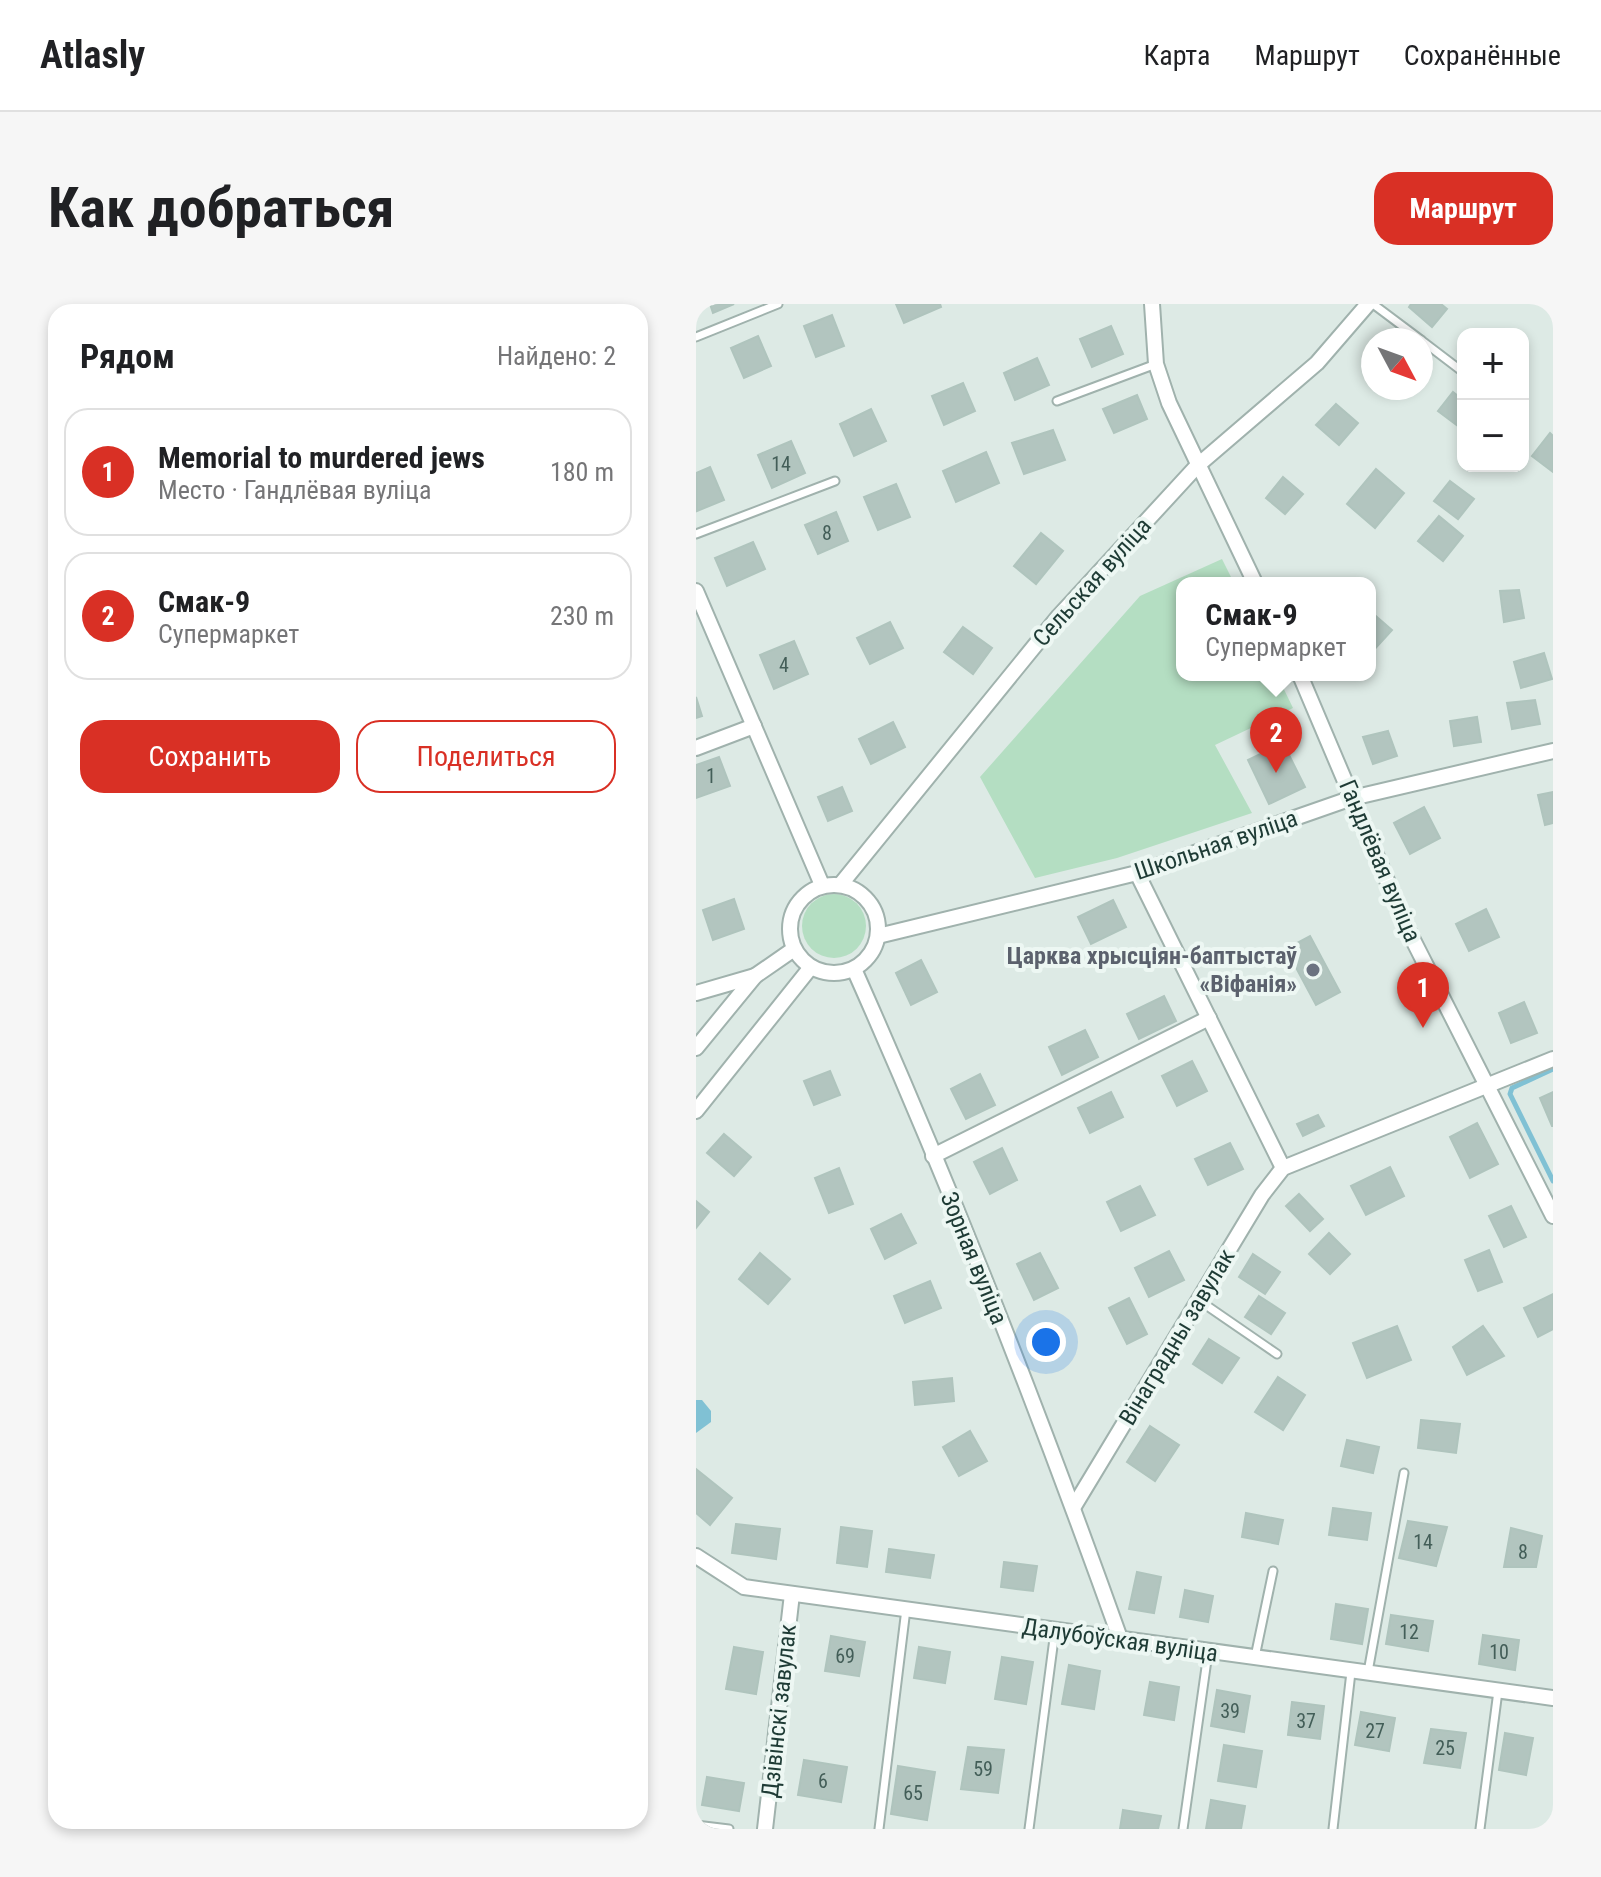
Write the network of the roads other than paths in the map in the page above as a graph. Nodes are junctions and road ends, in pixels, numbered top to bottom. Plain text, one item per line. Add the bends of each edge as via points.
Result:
1 (778, 304) edge
2 (1152, 304) edge
3 (1370, 304) edge
4 (1404, 328) edge
5 (696, 337) edge
6 (1433, 349) edge
7 (1156, 364) junction
8 (1457, 367) edge
9 (1057, 401) dead end
10 (1197, 466) junction
11 (835, 481) dead end
12 (696, 534) edge
13 (1252, 577) edge
14 (696, 591) edge
15 (1303, 681) edge
16 (754, 726) junction
17 (696, 748) edge
18 (1553, 751) edge
19 (1352, 798) junction
20 (1137, 873) junction
21 (841, 884) junction
22 (822, 885) junction
23 (878, 936) junction
24 (794, 949) junction
25 (811, 967) junction
26 (854, 969) junction
27 (755, 976) junction
28 (696, 993) edge
29 (1209, 1018) junction
30 (696, 1048) edge
31 (1553, 1059) edge
32 (1489, 1087) junction
33 (696, 1111) edge
34 (933, 1156) junction
35 (1283, 1168) junction
36 (1553, 1216) edge
37 (1200, 1301) junction
38 (1277, 1354) dead end
39 (1404, 1473) dead end
40 (1073, 1508) junction
41 (696, 1556) edge
42 (1273, 1571) dead end
43 (792, 1594) junction
44 (906, 1609) junction
45 (1055, 1631) junction
46 (1121, 1641) junction
47 (1208, 1653) junction
48 (1255, 1659) junction
49 (1351, 1672) junction
50 (1368, 1674) junction
51 (1498, 1691) junction
52 (1553, 1698) edge
53 (696, 1825) edge
54 (729, 1829) edge
55 (765, 1829) edge
56 (879, 1829) edge
57 (1029, 1829) edge
58 (1183, 1829) edge
59 (1333, 1829) edge
60 (1480, 1829) edge

1 - 5 lane
2 - 7 street
3 - 4 lane
3 - 10 street, Сельская вуліца via 1317,363
6 - 8 lane
7 - 9 lane
7 - 10 street
10 - 13 street
10 - 21 street, Сельская вуліца via 1059,616
11 - 12 lane
14 - 16 street
15 - 19 street, Гандлёвая вуліца
16 - 17 street
16 - 22 street
18 - 19 street, Школьная вуліца
19 - 20 street, Школьная вуліца
19 - 32 street, Гандлёвая вуліца via 1408,930
20 - 23 street, Школьная вуліца
20 - 29 street
21 - 22 street
21 - 23 street via 870,902 878,918
22 - 24 street via 796,905 790,920
23 - 26 street via 865,961
24 - 25 street
24 - 27 street
25 - 26 street via 839,973
25 - 33 street
26 - 34 street, Зорная вуліца
27 - 28 street
27 - 30 street
29 - 34 street
29 - 35 street
31 - 32 street
32 - 35 street
32 - 36 street, Гандлёвая вуліца
34 - 40 street, Зорная вуліца
35 - 37 street, Вінаградны завулак
37 - 38 lane
37 - 40 street, Вінаградны завулак
39 - 50 lane
40 - 46 street, Зорная вуліца
41 - 43 street, Далубоўская вуліца via 744,1587
42 - 48 lane
43 - 44 street, Далубоўская вуліца
43 - 55 street, Дзівінскі завулак
44 - 45 street, Далубоўская вуліца
44 - 56 lane
45 - 46 street, Далубоўская вуліца
45 - 57 lane
46 - 47 street, Далубоўская вуліца
47 - 48 street, Далубоўская вуліца
47 - 58 lane
48 - 49 street, Далубоўская вуліца
49 - 50 street, Далубоўская вуліца
49 - 59 lane
50 - 51 street, Далубоўская вуліца
51 - 52 street, Далубоўская вуліца
51 - 60 lane
53 - 54 lane

